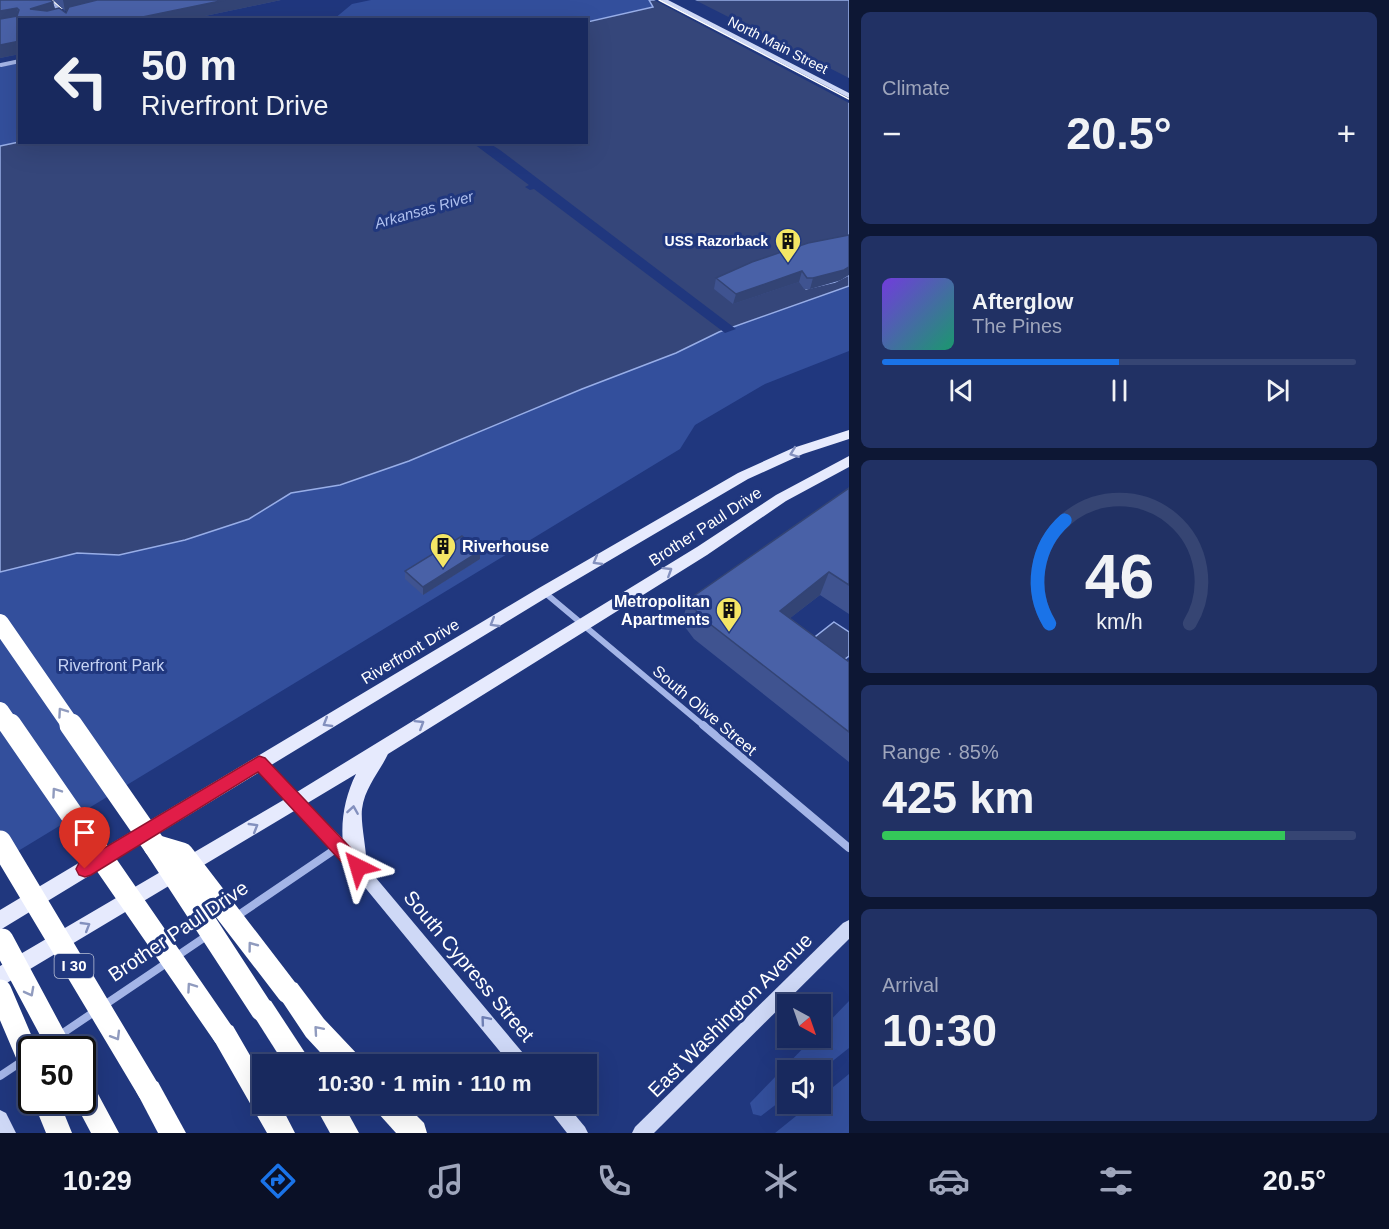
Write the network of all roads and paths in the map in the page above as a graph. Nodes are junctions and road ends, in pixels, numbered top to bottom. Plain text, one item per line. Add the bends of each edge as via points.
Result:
1 (49, 0) edge
2 (663, 0) edge
3 (678, 0) edge
4 (75, 12) edge
5 (52, 16) edge
6 (66, 17) edge
7 (18, 61) edge
8 (1, 65) edge
9 (849, 88) edge
10 (849, 96) edge
11 (849, 434) edge
12 (849, 461) edge
13 (544, 592) junction
14 (0, 623) edge
15 (583, 624) junction
16 (0, 711) edge
17 (385, 746) junction
18 (259, 763) junction
19 (298, 801) junction
20 (0, 842) edge
21 (155, 846) junction
22 (340, 846) junction
23 (849, 848) edge
24 (358, 867) junction
25 (0, 921) edge
26 (849, 928) edge
27 (0, 937) edge
28 (0, 977) edge
29 (0, 991) edge
30 (19, 1036) edge
31 (53, 1036) edge
32 (59, 1036) edge
33 (292, 1054) edge
34 (340, 1054) edge
35 (513, 1054) edge
36 (18, 1064) edge
37 (0, 1076) edge
38 (252, 1083) edge
39 (51, 1114) edge
40 (95, 1114) edge
41 (271, 1114) edge
42 (334, 1114) edge
43 (396, 1114) edge
44 (563, 1114) edge
45 (0, 1119) edge
46 (104, 1130) edge
47 (8, 1133) edge
48 (59, 1133) edge
49 (174, 1133) edge
50 (282, 1133) edge
51 (346, 1133) edge
52 (414, 1133) edge
53 (579, 1133) edge
54 (641, 1133) edge

1 - 6 street
2 - 10 main road, North Main Street
3 - 9 main road, North Main Street
4 - 6 main road
5 - 6 main road
7 - 8 street
11 -> 13 main road, Riverfront Drive via 743,476
15 -> 12 main road, Brother Paul Drive via 781,498
13 - 15 street, South Olive Street
13 -> 18 main road, Riverfront Drive
21 -> 14 highway, bridge
17 -> 15 main road
15 - 23 street, South Olive Street
38 -> 16 highway, bridge via 224,1035
17 - 19 main road
24 -> 17 main road via 351,840 351,814 358,786
18 - 19 main road, South Cypress Street
18 - 25 main road, Riverfront Drive
19 - 22 main road, South Cypress Street
28 -> 19 main road
20 -> 49 highway, I 30, bridge
21 - 33 highway, bridge
34 -> 21 highway, bridge via 315,1028 182,854
22 - 24 main road, South Cypress Street
22 - 32 street, Brother Paul Drive
35 -> 24 main road, South Cypress Street
26 - 54 main road, East Washington Avenue
27 -> 31 highway, bridge
29 - 30 highway, bridge
36 - 37 street
39 - 48 highway
40 - 46 highway
41 - 50 highway
42 - 51 highway
43 - 52 highway
44 - 53 main road
45 - 47 main road

